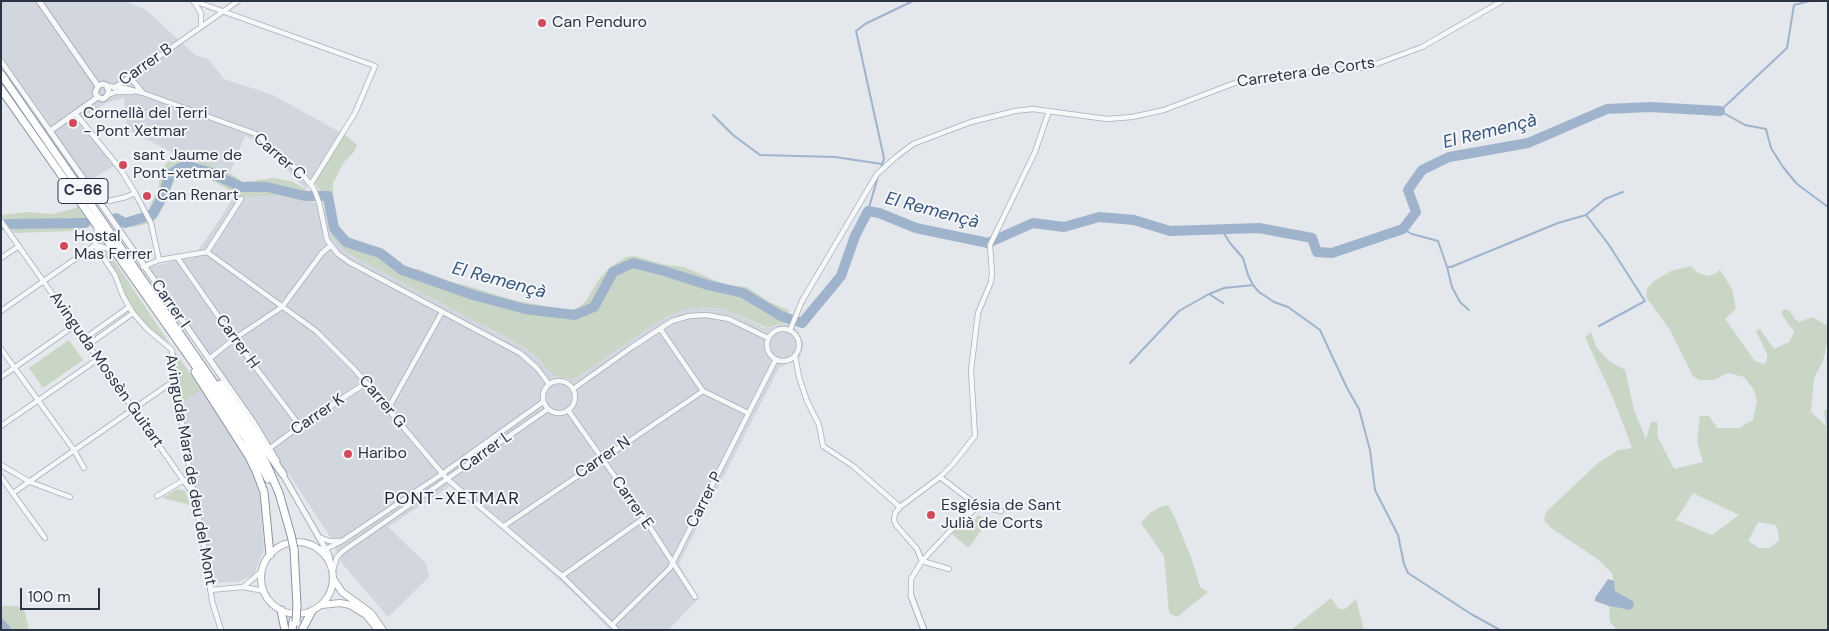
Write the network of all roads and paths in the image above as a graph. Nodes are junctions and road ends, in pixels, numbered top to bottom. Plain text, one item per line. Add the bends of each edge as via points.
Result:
1 (39, 1) edge
2 (193, 1) edge
3 (238, 1) edge
4 (1502, 1) edge
5 (222, 12) junction
6 (201, 26) junction
7 (1, 61) edge
8 (1, 74) edge
9 (134, 74) junction
10 (98, 86) junction
11 (115, 87) junction
12 (1, 89) edge
13 (108, 91) junction
14 (143, 93) junction
15 (98, 97) junction
16 (1049, 111) junction
17 (75, 114) junction
18 (50, 131) junction
19 (310, 184) junction
20 (135, 193) junction
21 (241, 199) dead end
22 (110, 201) dead end
23 (1, 221) edge
24 (97, 226) junction
25 (95, 245) junction
26 (19, 246) junction
27 (330, 246) junction
28 (114, 250) junction
29 (207, 252) junction
30 (177, 257) junction
31 (1, 258) edge
32 (159, 260) junction
33 (143, 267) junction
34 (44, 282) junction
35 (143, 292) junction
36 (129, 307) junction
37 (282, 307) junction
38 (165, 309) junction
39 (1, 311) edge
40 (442, 312) junction
41 (134, 313) junction
42 (74, 326) junction
43 (660, 330) junction
44 (790, 330) junction
45 (768, 338) junction
46 (84, 339) junction
47 (234, 339) junction
48 (88, 345) junction
49 (1, 349) edge
50 (796, 355) junction
51 (98, 359) junction
52 (209, 359) junction
53 (776, 359) junction
54 (14, 368) junction
55 (1, 377) edge
56 (175, 380) junction
57 (366, 383) junction
58 (549, 384) junction
59 (573, 388) junction
60 (703, 391) junction
61 (37, 400) junction
62 (543, 402) junction
63 (132, 409) junction
64 (388, 409) junction
65 (548, 409) junction
66 (568, 410) junction
67 (748, 413) junction
68 (1, 426) edge
69 (300, 426) junction
70 (270, 448) junction
71 (74, 450) junction
72 (601, 459) junction
73 (1, 465) edge
74 (84, 468) dead end
75 (283, 474) junction
76 (442, 474) junction
77 (940, 477) junction
78 (1, 478) edge
79 (447, 479) junction
80 (184, 480) junction
81 (30, 482) junction
82 (13, 494) junction
83 (193, 494) junction
84 (157, 496) dead end
85 (70, 497) dead end
86 (978, 506) junction
87 (900, 507) junction
88 (1001, 511) dead end
89 (644, 518) junction
90 (504, 526) junction
91 (289, 535) junction
92 (320, 537) junction
93 (45, 538) dead end
94 (342, 541) junction
95 (322, 549) junction
96 (270, 555) junction
97 (922, 561) junction
98 (673, 563) junction
99 (332, 568) junction
100 (949, 569) dead end
101 (262, 571) junction
102 (562, 576) junction
103 (333, 578) junction
104 (243, 587) junction
105 (210, 590) junction
106 (264, 591) junction
107 (911, 596) joint
108 (695, 597) dead end
109 (321, 606) junction
110 (281, 610) junction
111 (312, 611) junction
112 (612, 625) junction
113 (221, 630) edge
114 (285, 630) edge
115 (294, 630) edge
116 (302, 630) edge
117 (378, 630) edge
118 (383, 630) edge
119 (616, 630) edge
120 (924, 630) edge

1 - 10 street
2 - 5 street
2 - 6 street via 201,13
3 - 5 street, Carrer B
4 - 16 street, Carretera de Corts via 1422,47 1368,67 1240,81 1164,110 1132,117 1107,119
5 - 6 street, Carrer B
5 - 19 street via 375,66 356,113
6 - 9 street, Carrer B
7 - 18 street, Carrer I
8 - 38 highway, C-66
9 - 11 street, Carrer B
9 - 14 street via 133,81
10 - 13 street via 103,84
10 - 15 street via 95,93
11 - 13 street, Carrer B
11 - 14 street, Carrer C
12 - 24 highway, C-66
13 - 14 street, Carrer C
13 - 15 street via 103,98
14 - 19 street, Carrer C via 256,134
15 - 17 street
16 - 44 street, Carretera de Corts via 1014,110 971,122 912,144 896,157 877,174
16 - 77 street via 1035,152 990,245 991,282 978,313 971,370 976,436
17 - 18 street
17 - 20 street via 121,170
18 - 33 street, Carrer I
19 - 27 street, Carrer C via 319,202
20 - 22 street
20 - 32 street via 151,223
21 - 29 street
23 - 26 street, Avinguda Mossèn Guitart
24 - 25 street
24 - 28 highway, C-66
25 - 28 street
25 - 34 street
25 - 36 street, Avinguda Mara de deu del Mont via 115,275
26 - 31 street
26 - 34 street, Avinguda Mossèn Guitart
27 - 37 street
27 - 40 street via 349,262
28 - 35 highway, C-66
29 - 30 street
29 - 37 street, Carrer G
30 - 32 street
30 - 47 street, Carrer H
32 - 33 street
33 - 52 street, Carrer I
34 - 39 street
34 - 42 street, Avinguda Mossèn Guitart
35 - 91 highway, C-66 via 246,438 269,480
35 - 96 highway via 252,463 264,492
36 - 41 street, Avinguda Mara de deu del Mont
36 - 46 street
37 - 47 street
37 - 57 street, Carrer G via 316,331
38 - 75 highway
38 - 91 highway, C-66 via 266,463 279,493
40 - 58 street via 520,353
40 - 64 street
41 - 48 street
41 - 56 street, Avinguda Mara de deu del Mont via 172,350
42 - 46 street, Avinguda Mossèn Guitart
42 - 54 street
43 - 45 street via 688,316 706,315 729,319
43 - 59 street
43 - 60 street
44 - 45 street via 777,330
44 - 50 street via 799,344
45 - 53 street via 768,350
46 - 48 street, Avinguda Mossèn Guitart
47 - 52 street
47 - 69 street, Carrer H
48 - 51 street, Avinguda Mossèn Guitart
49 - 54 street
50 - 53 street via 783,361
50 - 87 street via 799,377 819,425 823,446 853,466
51 - 61 street
51 - 63 street, Avinguda Mossèn Guitart
52 - 70 street, Carrer I
53 - 67 street, Carrer P
54 - 55 street
54 - 61 street
56 - 63 street
56 - 83 street, Avinguda Mara de deu del Mont
57 - 64 street, Carrer G
57 - 69 street, Carrer K
58 - 59 street via 559,380
58 - 62 street via 543,394
59 - 66 street via 574,401
60 - 67 street
60 - 72 street, Carrer N
61 - 68 street
61 - 71 street
62 - 65 street
62 - 76 street, Carrer L
63 - 71 street
63 - 80 street, Avinguda Mossèn Guitart
64 - 76 street, Carrer G
65 - 66 street via 560,413
65 - 79 street, Carrer L
66 - 72 street, Carrer E
67 - 98 street, Carrer P
69 - 70 street, Carrer K
70 - 75 street, Carrer I
71 - 74 street
71 - 81 street
72 - 89 street, Carrer E
72 - 90 street, Carrer N
73 - 81 street
75 - 92 street, Carrer I
76 - 79 street, Carrer G
76 - 94 street, Carrer L
77 - 86 street
77 - 87 street
78 - 82 street
79 - 90 street, Carrer G
79 - 99 street, Carrer L via 343,551
80 - 83 street, Avinguda Mossèn Guitart
80 - 84 street
81 - 82 street
81 - 85 street
82 - 93 street
83 - 105 street, Avinguda Mara de deu del Mont
86 - 88 street
86 - 97 street
87 - 97 street via 894,520 917,549
89 - 98 street, Carrer E
89 - 102 street
90 - 102 street, Carrer G
91 - 115 highway, C-66, bridge
92 - 94 street
92 - 95 street, Carrer I
94 - 95 street, Carrer L
95 - 96 main road via 293,543
95 - 99 main road
96 - 101 main road
97 - 100 street
97 - 107 street via 911,579
98 - 108 street, Carrer E
98 - 112 street, Carrer P
99 - 103 main road
101 - 104 street
101 - 106 main road
102 - 112 street, Carrer G
103 - 109 main road via 330,593
103 - 118 main road via 342,592 371,613
104 - 105 street
104 - 106 street
105 - 113 street, Avinguda Mara de deu del Mont
106 - 110 main road
107 - 120 street
109 - 111 main road
109 - 117 main road via 340,602 350,605 366,615
110 - 111 main road via 297,614
110 - 114 highway
111 - 116 highway
112 - 119 street, Carrer G

